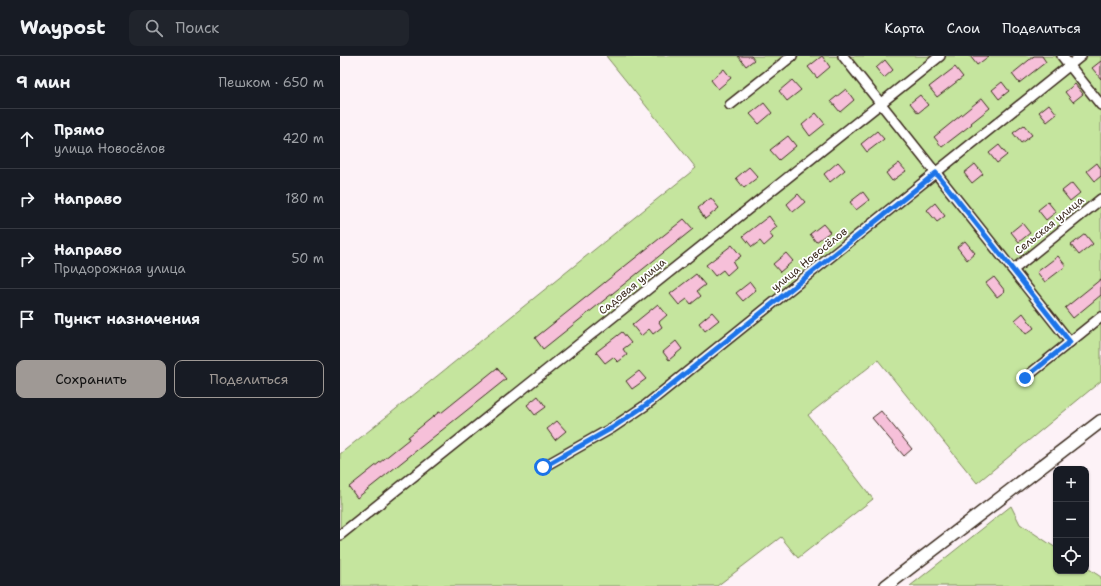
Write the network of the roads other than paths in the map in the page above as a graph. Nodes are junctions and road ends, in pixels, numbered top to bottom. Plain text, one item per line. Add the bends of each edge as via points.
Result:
1 (792, 56) edge
2 (843, 56) edge
3 (940, 56) edge
4 (1062, 56) edge
5 (1081, 56) edge
6 (1070, 65) junction
7 (880, 103) junction
8 (1101, 105) edge
9 (730, 106) dead end
10 (936, 173) junction
11 (1101, 199) edge
12 (1013, 270) junction
13 (1101, 317) edge
14 (1070, 342) junction
15 (1025, 378) dead end
16 (1101, 422) edge
17 (543, 467) dead end
18 (340, 535) edge
19 (886, 586) edge

1 - 9 street
2 - 7 street
3 - 7 street, Садовая улица
4 - 6 street
5 - 6 street, улица Новосёлов
6 - 8 street
6 - 10 street, улица Новосёлов
7 - 10 street
7 - 18 street, Садовая улица
10 - 12 street
10 - 17 street, улица Новосёлов via 646,405 612,428
11 - 12 street, Сельская улица
12 - 14 street
13 - 14 street
14 - 15 street
16 - 19 main road

